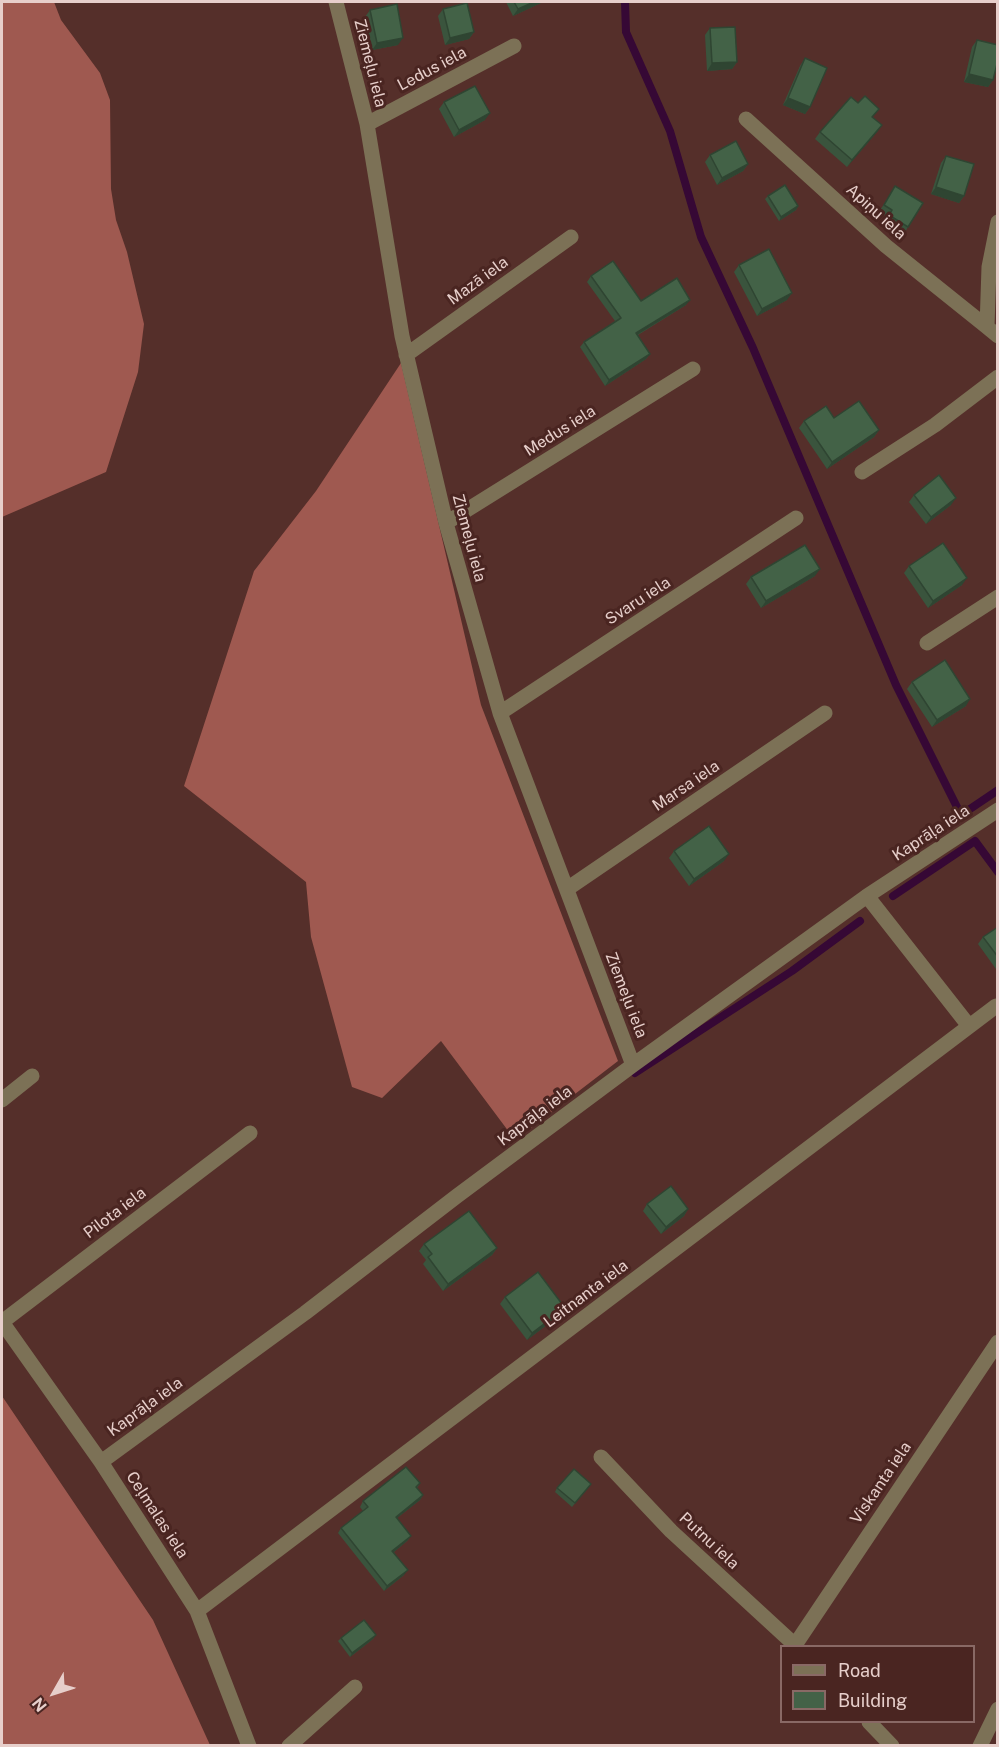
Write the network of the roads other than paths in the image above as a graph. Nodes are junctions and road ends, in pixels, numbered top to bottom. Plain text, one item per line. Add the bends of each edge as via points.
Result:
1 (336, 2) edge
2 (514, 46) dead end
3 (746, 119) dead end
4 (367, 124) junction
5 (998, 222) edge
6 (571, 237) dead end
7 (992, 332) edge
8 (406, 355) junction
9 (693, 369) dead end
10 (998, 377) edge
11 (862, 472) dead end
12 (795, 518) dead end
13 (446, 523) junction
14 (998, 597) edge
15 (927, 643) dead end
16 (500, 713) junction
17 (825, 713) dead end
18 (998, 810) edge
19 (567, 889) junction
20 (867, 896) junction
21 (996, 1006) edge
22 (969, 1026) junction
23 (633, 1065) junction
24 (32, 1076) dead end
25 (2, 1100) edge
26 (250, 1133) dead end
27 (2, 1322) edge
28 (998, 1342) edge
29 (601, 1457) dead end
30 (101, 1462) junction
31 (197, 1611) junction
32 (795, 1645) edge
33 (797, 1645) edge
34 (355, 1687) dead end
35 (998, 1709) edge
36 (870, 1723) edge
37 (249, 1746) edge
38 (289, 1746) edge
39 (892, 1746) edge
40 (980, 1746) edge

1 - 4 street, Ziemeļu iela
2 - 4 street, Ledus iela
3 - 7 street, Apiņu iela via 885,246
4 - 8 street, Ziemeļu iela
5 - 7 street via 989,267
6 - 8 street, Mazā iela
8 - 13 street, Ziemeļu iela
9 - 13 street, Medus iela
10 - 11 street via 935,425
12 - 16 street, Svaru iela
13 - 16 street, Ziemeļu iela
14 - 15 street
16 - 19 street, Ziemeļu iela
17 - 19 street, Marsa iela
18 - 20 street, Kaprāļa iela
19 - 23 street, Ziemeļu iela
20 - 22 street
20 - 23 street, Kaprāļa iela
21 - 22 street, Leitnanta iela
22 - 31 street, Leitnanta iela
23 - 30 street, Kaprāļa iela
24 - 25 street
26 - 27 street, Pilota iela
27 - 30 street, Ceļmalas iela
28 - 33 street, Viskanta iela
29 - 32 street, Putnu iela via 671,1531
30 - 31 street, Ceļmalas iela
31 - 37 street, Ceļmalas iela
34 - 38 street
35 - 40 street
36 - 39 street

